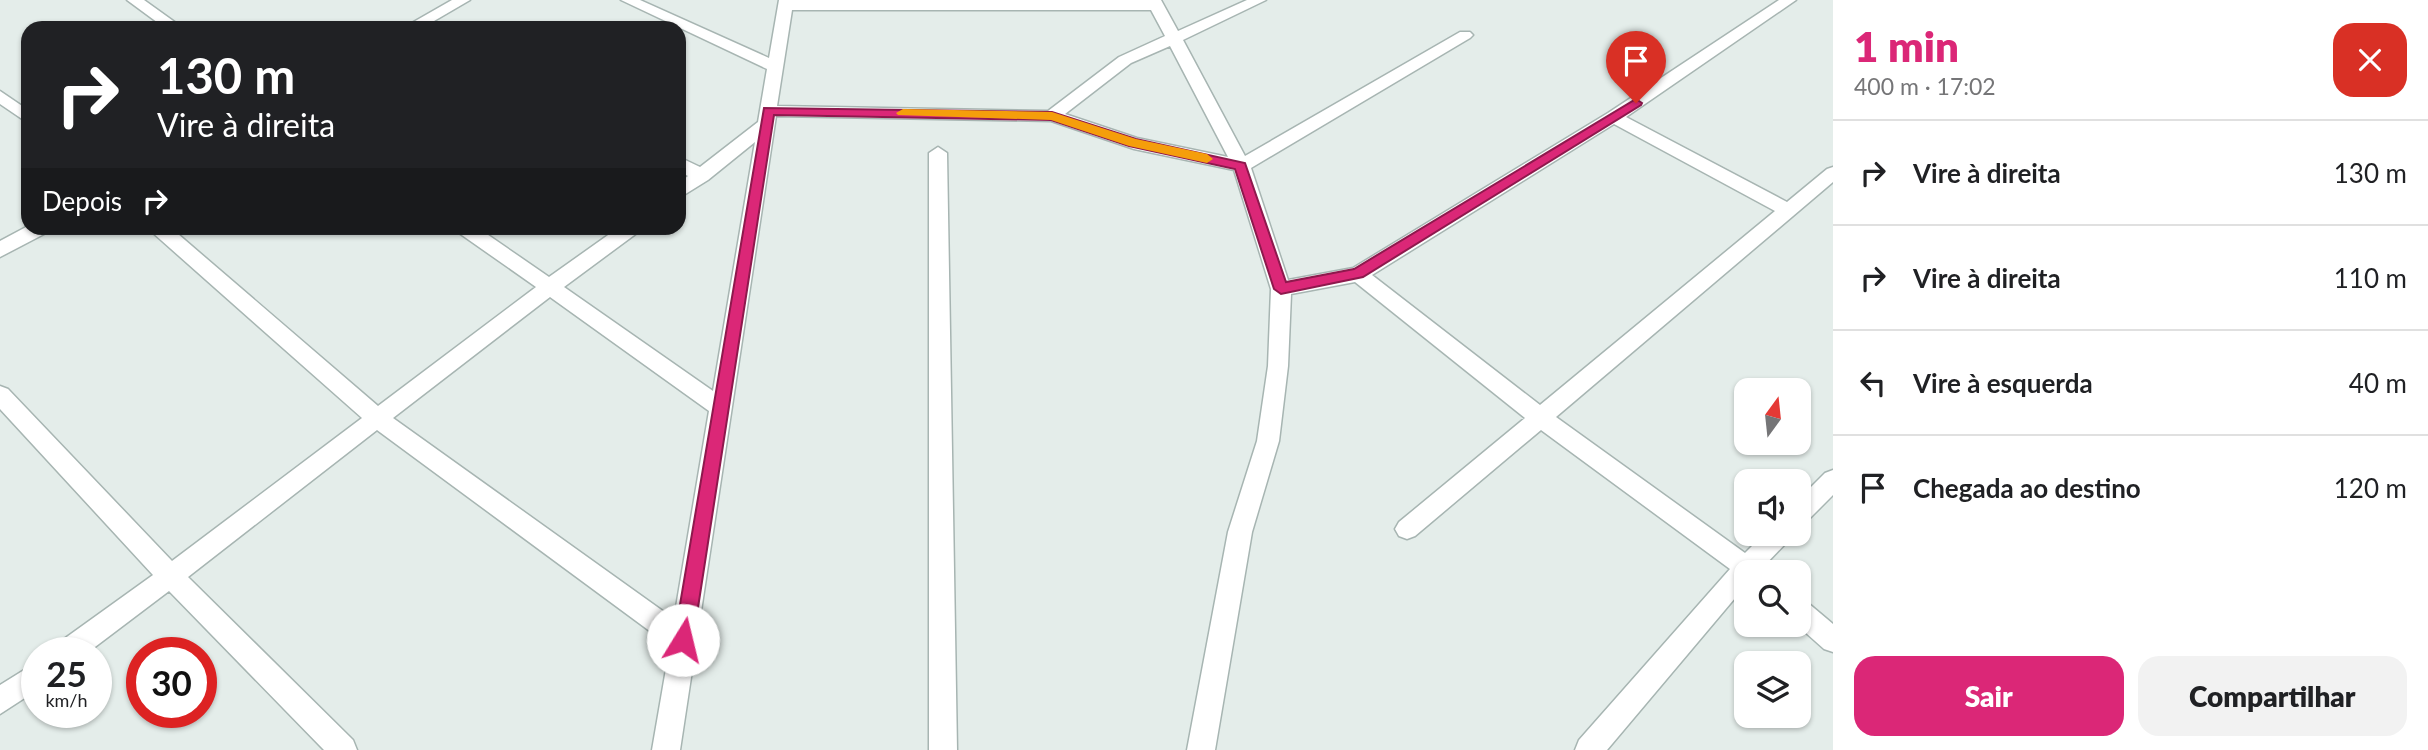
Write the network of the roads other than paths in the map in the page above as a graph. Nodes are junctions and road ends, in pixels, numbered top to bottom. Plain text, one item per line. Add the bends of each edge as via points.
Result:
1 (134, 0) edge
2 (463, 0) edge
3 (628, 0) edge
4 (1259, 0) edge
5 (1788, 0) edge
6 (785, 3) edge
7 (1155, 3) edge
8 (165, 21) edge
9 (427, 21) edge
10 (674, 21) edge
11 (686, 26) edge
12 (1465, 34) dead end
13 (1175, 39) junction
14 (775, 67) junction
15 (0, 96) edge
16 (21, 112) edge
17 (1052, 116) junction
18 (1614, 117) junction
19 (767, 118) junction
20 (938, 153) dead end
21 (1241, 166) junction
22 (686, 167) edge
23 (1833, 173) edge
24 (702, 176) junction
25 (686, 187) edge
26 (1789, 211) junction
27 (27, 235) edge
28 (168, 235) edge
29 (476, 235) edge
30 (621, 235) edge
31 (0, 250) edge
32 (1358, 274) junction
33 (551, 285) junction
34 (1281, 289) junction
35 (0, 395) edge
36 (720, 407) junction
37 (1539, 417) junction
38 (377, 418) junction
39 (1833, 480) edge
40 (1811, 502) edge
41 (1407, 529) dead end
42 (1770, 546) edge
43 (1736, 560) edge
44 (1758, 560) edge
45 (172, 577) junction
46 (1734, 588) edge
47 (1811, 621) edge
48 (88, 637) edge
49 (683, 640) junction
50 (1833, 640) edge
51 (21, 686) edge
52 (0, 701) edge
53 (343, 750) edge
54 (666, 750) edge
55 (943, 750) edge
56 (1201, 750) edge
57 (1589, 750) edge

1 - 8 street
2 - 9 street
3 - 10 street
4 - 13 street
5 - 18 street
6 - 7 street
6 - 14 street
7 - 13 street
11 - 14 street
12 - 21 street
13 - 17 street via 1125,60
13 - 21 street
14 - 19 street
15 - 16 street
17 - 19 street
17 - 21 street via 1134,143
18 - 26 street
18 - 32 street
19 - 24 street
19 - 36 street
20 - 55 street
21 - 34 street
22 - 24 street
23 - 26 street
24 - 25 street
26 - 37 street
27 - 31 street
28 - 38 street
29 - 33 street
30 - 33 street
32 - 34 street
32 - 37 street
33 - 36 street
33 - 38 street
34 - 56 street via 1278,366 1268,441 1240,532
35 - 45 street
36 - 49 street
37 - 41 street
37 - 43 street
38 - 45 street
38 - 49 street
39 - 40 street
42 - 44 street
45 - 48 street
45 - 53 street
46 - 57 street
47 - 50 street
49 - 54 street
51 - 52 street

